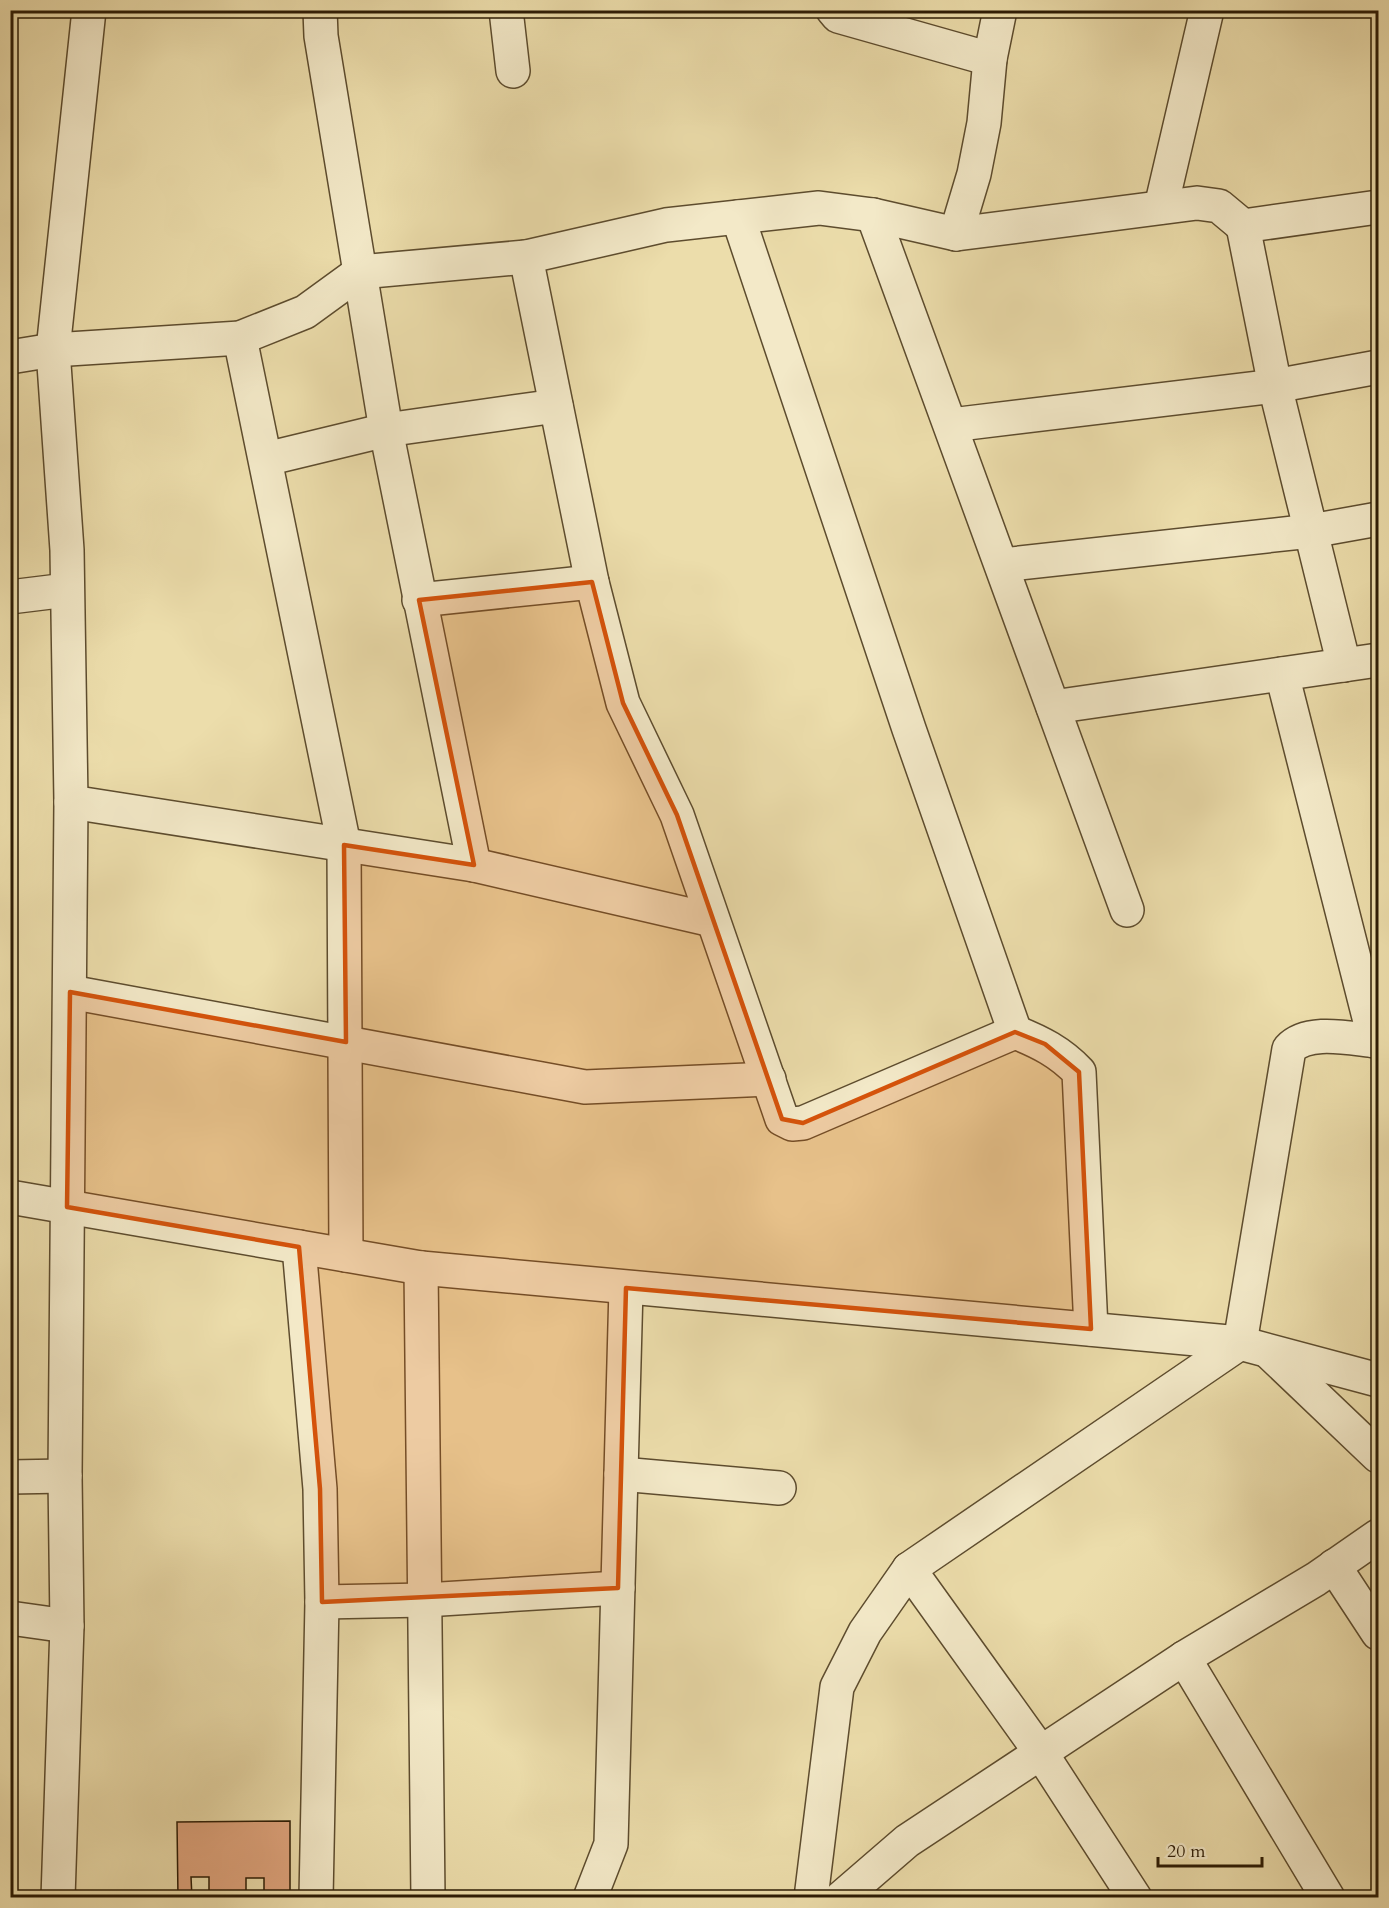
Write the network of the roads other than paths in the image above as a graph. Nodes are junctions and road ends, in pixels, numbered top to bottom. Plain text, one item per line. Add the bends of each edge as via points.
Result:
1 (89, 10) edge
2 (320, 10) edge
3 (506, 10) edge
4 (833, 10) edge
5 (1000, 10) edge
6 (1207, 10) edge
7 (990, 59) junction
8 (513, 71) dead end
9 (1161, 207) junction
10 (1378, 207) edge
11 (873, 215) junction
12 (738, 217) junction
13 (1243, 226) junction
14 (956, 234) junction
15 (526, 257) junction
16 (360, 272) junction
17 (240, 338) junction
18 (53, 350) junction
19 (10, 357) edge
20 (1378, 367) edge
21 (1275, 386) junction
22 (556, 406) junction
23 (951, 425) junction
24 (386, 430) junction
25 (266, 459) junction
26 (1378, 519) edge
27 (1311, 531) junction
28 (1002, 565) junction
29 (592, 582) junction
30 (67, 590) junction
31 (10, 597) edge
32 (419, 600) junction
33 (1378, 660) edge
34 (1344, 665) junction
35 (1282, 674) junction
36 (1053, 706) junction
37 (71, 802) junction
38 (344, 845) junction
39 (474, 865) junction
40 (1127, 910) dead end
41 (712, 920) junction
42 (70, 992) junction
43 (1015, 1032) junction
44 (1377, 1041) edge
45 (346, 1042) junction
46 (769, 1078) junction
47 (10, 1197) edge
48 (67, 1207) junction
49 (299, 1247) junction
50 (346, 1255) junction
51 (421, 1268) junction
52 (626, 1288) junction
53 (1091, 1329) junction
54 (1254, 1347) junction
55 (1378, 1380) edge
56 (1378, 1456) edge
57 (621, 1474) junction
58 (65, 1476) junction
59 (10, 1477) edge
60 (779, 1488) dead end
61 (1378, 1536) edge
62 (1335, 1566) junction
63 (909, 1569) junction
64 (618, 1588) junction
65 (425, 1600) junction
66 (322, 1602) junction
67 (10, 1618) edge
68 (67, 1626) junction
69 (1378, 1633) edge
70 (1185, 1658) junction
71 (1041, 1753) junction
72 (58, 1898) edge
73 (316, 1898) edge
74 (428, 1898) edge
75 (590, 1898) edge
76 (811, 1898) edge
77 (840, 1898) edge
78 (1135, 1898) edge
79 (1328, 1898) edge

1 - 18 street
2 - 16 street
3 - 8 street
4 - 7 street via 838,16
5 - 7 street
6 - 9 street
7 - 14 street via 984,123
9 - 13 street via 1197,203 1219,206
9 - 14 street
10 - 13 street
11 - 12 street via 819,208
11 - 14 street
11 - 23 street
12 - 15 street via 666,225
12 - 43 street
13 - 21 street
15 - 16 street
15 - 22 street
16 - 17 street via 305,312
16 - 24 street
17 - 18 street
17 - 25 street
18 - 19 street
18 - 30 street
20 - 21 street
21 - 23 street
21 - 27 street
22 - 24 street
22 - 29 street
23 - 28 street
24 - 25 street
24 - 32 street
25 - 38 street
26 - 27 street
27 - 28 street
27 - 34 street
28 - 36 street
29 - 32 street
29 - 41 street via 623,704 677,815
30 - 31 street
30 - 37 street
32 - 39 street
33 - 34 street
34 - 35 street
35 - 36 street
35 - 44 street
36 - 40 street
37 - 38 street
37 - 42 street
38 - 39 street
38 - 45 street
39 - 41 street
41 - 46 street
42 - 45 street
42 - 48 street
43 - 46 street via 803,1124 782,1119
43 - 53 street via 1045,1044 1079,1072
44 - 54 street via 1310,1037 1297,1040 1289,1049
45 - 46 street via 585,1087
45 - 50 street
47 - 48 street
48 - 49 street
48 - 58 street
49 - 50 street
49 - 66 street via 320,1489
50 - 51 street
51 - 52 street
51 - 65 street
52 - 53 street
52 - 57 street
53 - 54 street
54 - 55 street
54 - 56 street
54 - 63 street
57 - 60 street
57 - 64 street
58 - 59 street
58 - 68 street
61 - 62 street
62 - 69 street
62 - 70 street
63 - 71 street
63 - 76 street via 865,1632 837,1687
64 - 65 street
64 - 75 street via 611,1844
65 - 66 street
65 - 74 street
66 - 73 street
67 - 68 street
68 - 72 street
70 - 71 street
70 - 79 street
71 - 77 street via 907,1841
71 - 78 street

